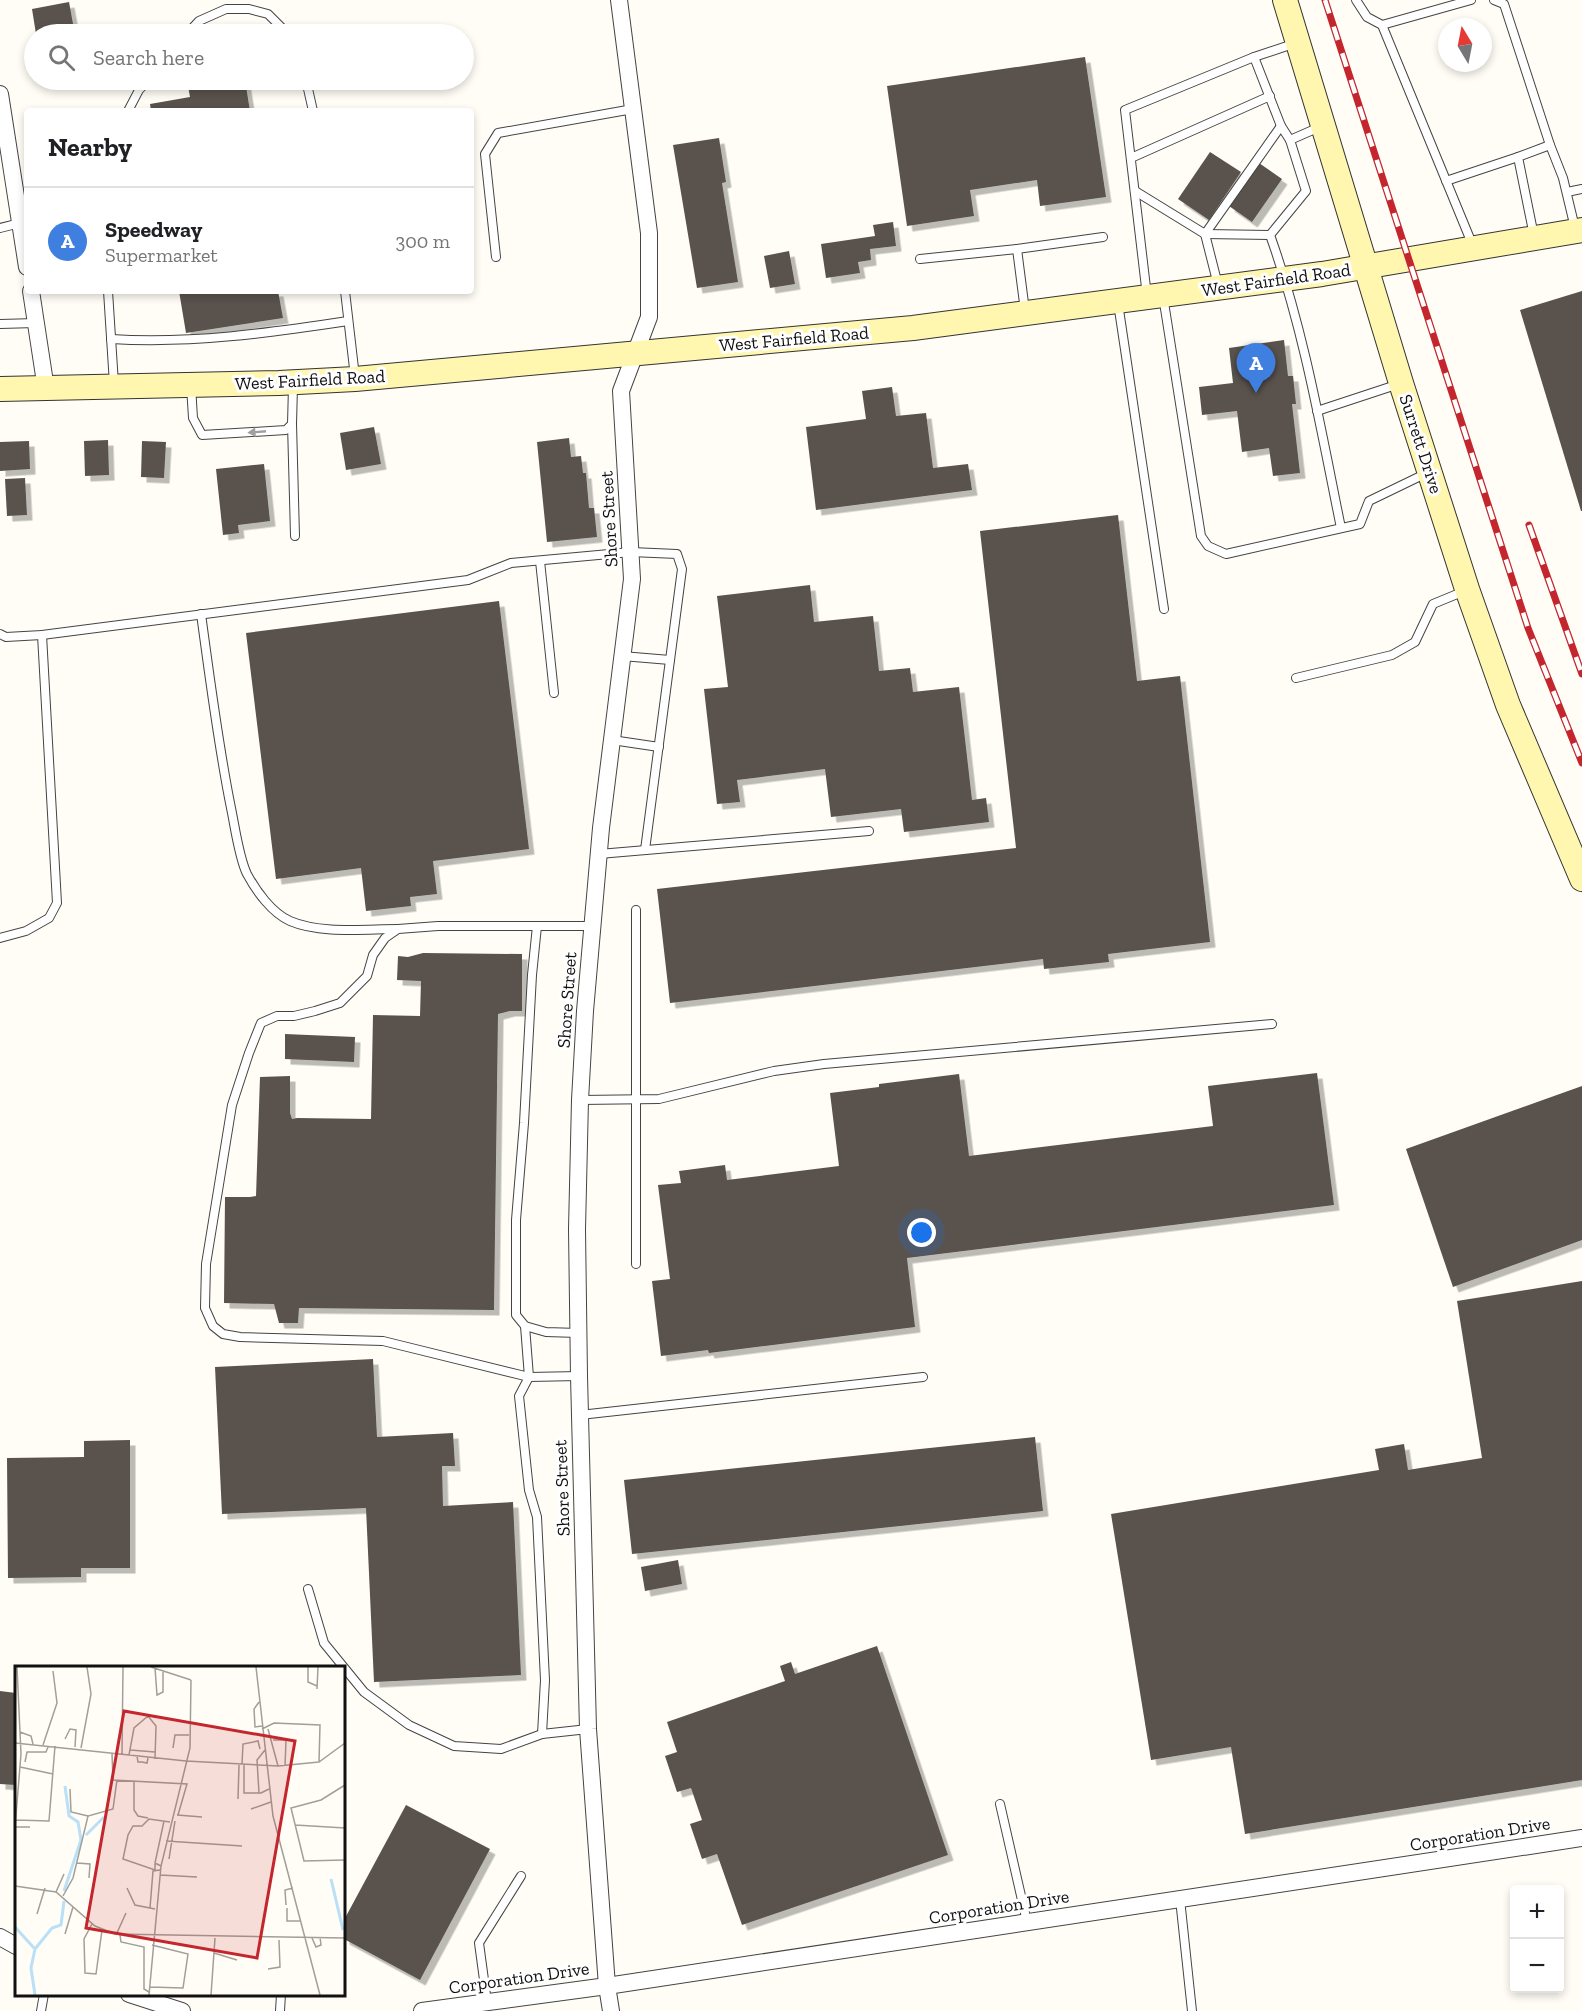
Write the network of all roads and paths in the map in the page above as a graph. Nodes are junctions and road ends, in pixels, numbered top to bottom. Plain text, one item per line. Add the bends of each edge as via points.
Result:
1 (619, 0) edge
2 (1285, 0) edge
3 (1356, 0) edge
4 (1471, 0) edge
5 (1494, 0) edge
6 (196, 24) edge
7 (278, 24) edge
8 (1382, 25) junction
9 (1298, 42) junction
10 (1254, 57) junction
11 (139, 90) edge
12 (308, 90) edge
13 (0, 94) edge
14 (1270, 96) junction
15 (130, 108) edge
16 (312, 108) edge
17 (633, 109) junction
18 (1324, 125) junction
19 (1281, 126) junction
20 (1290, 140) junction
21 (1550, 145) junction
22 (1131, 158) junction
23 (1518, 158) junction
24 (1446, 181) junction
25 (1582, 189) edge
26 (1135, 191) junction
27 (1567, 192) junction
28 (20, 224) junction
29 (0, 228) edge
30 (1579, 231) edge
31 (1205, 234) junction
32 (1270, 235) junction
33 (1103, 237) dead end
34 (1535, 239) junction
35 (24, 249) edge
36 (1017, 249) junction
37 (1474, 250) junction
38 (496, 257) dead end
39 (920, 259) dead end
40 (1365, 267) junction
41 (1286, 279) junction
42 (1219, 288) junction
43 (31, 294) edge
44 (108, 294) edge
45 (345, 294) edge
46 (1155, 297) junction
47 (1118, 303) junction
48 (1025, 314) junction
49 (348, 321) junction
50 (36, 322) junction
51 (0, 324) edge
52 (111, 339) junction
53 (634, 354) junction
54 (355, 379) junction
55 (294, 382) junction
56 (1401, 383) junction
57 (191, 385) junction
58 (114, 387) junction
59 (0, 389) edge
60 (46, 389) junction
61 (1317, 411) junction
62 (292, 424) junction
63 (1429, 471) junction
64 (1341, 528) junction
65 (295, 536) dead end
66 (631, 552) junction
67 (540, 561) junction
68 (1467, 589) junction
69 (1164, 609) dead end
70 (201, 614) junction
71 (0, 634) edge
72 (42, 635) junction
73 (622, 656) junction
74 (670, 660) junction
75 (1296, 678) dead end
76 (554, 693) dead end
77 (612, 740) junction
78 (658, 747) junction
79 (868, 831) dead end
80 (645, 850) junction
81 (599, 854) junction
82 (1582, 879) edge
83 (636, 910) dead end
84 (537, 926) junction
85 (593, 926) junction
86 (399, 928) junction
87 (0, 938) edge
88 (1272, 1024) dead end
89 (580, 1100) junction
90 (637, 1100) junction
91 (636, 1264) dead end
92 (525, 1326) junction
93 (578, 1333) junction
94 (579, 1376) junction
95 (529, 1377) junction
96 (923, 1377) dead end
97 (580, 1415) junction
98 (308, 1589) dead end
99 (343, 1666) edge
100 (345, 1669) edge
101 (588, 1729) junction
102 (542, 1734) junction
103 (1000, 1804) dead end
104 (1582, 1838) edge
105 (521, 1876) dead end
106 (1180, 1899) junction
107 (1027, 1922) junction
108 (0, 1937) edge
109 (15, 1945) edge
110 (607, 1986) junction
111 (44, 1996) edge
112 (130, 1996) edge
113 (281, 1996) edge
114 (487, 2002) junction
115 (145, 2006) edge
116 (41, 2011) edge
117 (182, 2011) edge
118 (280, 2011) edge
119 (422, 2011) edge
120 (611, 2011) edge
121 (1192, 2011) edge

1 - 17 street, Shore Street
2 - 9 main road, Surrett Drive
3 - 8 lane via 1367,17
4 - 8 lane
5 - 21 lane via 1504,4
6 - 7 lane via 226,9 268,14
8 - 24 lane
9 - 10 lane
9 - 18 main road, Surrett Drive
10 - 14 lane
10 - 22 lane via 1125,110
11 - 15 lane
12 - 16 lane
13 - 28 street
14 - 19 lane
14 - 22 lane
17 - 38 lane via 498,133 485,154
17 - 53 street, Shore Street via 649,245 649,316
18 - 20 lane
18 - 40 main road, Surrett Drive
19 - 20 lane
19 - 31 lane
20 - 32 lane via 1306,191
21 - 23 lane
21 - 27 lane
22 - 26 lane
23 - 24 lane
23 - 34 lane
24 - 37 lane
25 - 27 lane
26 - 31 lane
26 - 46 lane
27 - 30 lane
28 - 29 lane
28 - 35 street
30 - 34 main road, West Fairfield Road
31 - 32 lane
31 - 42 lane
32 - 41 lane
33 - 36 lane
34 - 37 main road, West Fairfield Road
36 - 39 lane
36 - 48 lane
37 - 40 main road, West Fairfield Road
40 - 41 main road, West Fairfield Road
40 - 56 main road, Surrett Drive
41 - 42 main road, West Fairfield Road
41 - 61 lane
42 - 46 main road, West Fairfield Road
43 - 50 street
44 - 52 lane
45 - 49 lane
46 - 47 main road, West Fairfield Road
46 - 64 lane via 1201,536 1208,546 1226,554
47 - 48 main road, West Fairfield Road
47 - 69 lane
48 - 53 main road, West Fairfield Road
49 - 52 lane via 191,340
49 - 54 lane
50 - 51 lane
50 - 60 street
52 - 58 lane
53 - 54 main road, West Fairfield Road
53 - 66 street, Shore Street via 621,391
54 - 55 main road, West Fairfield Road
55 - 57 main road, West Fairfield Road
55 - 62 lane
56 - 61 lane
56 - 63 main road, Surrett Drive
57 - 58 main road, West Fairfield Road
62 -> 57 lane via 286,430 202,435 193,418
58 - 60 main road, West Fairfield Road
59 - 60 main road, West Fairfield Road
61 - 64 lane
62 - 65 lane
63 - 64 lane via 1369,501 1360,524
63 - 68 main road, Surrett Drive
66 - 67 lane
66 - 73 street, Shore Street via 632,579
66 - 74 lane via 677,554 682,569
67 - 70 lane via 511,564 468,580
67 - 76 lane
68 - 75 lane via 1433,604 1415,642 1392,655
68 - 82 main road, Surrett Drive via 1508,705
70 - 72 lane
70 - 86 lane via 223,770 247,873 271,908 304,926
71 - 72 lane
72 - 87 lane via 57,903 49,918 26,931
73 - 74 lane
73 - 77 street, Shore Street
74 - 78 lane
77 - 78 lane
77 - 81 street, Shore Street
78 - 80 lane
79 - 80 lane
80 - 81 lane
81 - 85 street, Shore Street
83 - 90 lane
84 - 85 lane
84 - 86 lane
84 - 92 lane via 516,1220 516,1315
85 - 89 street, Shore Street
86 - 95 lane via 385,938 373,955 367,976 340,1003 261,1023 232,1105 206,1264 205,1308 213,1326 223,1334 382,1341
88 - 90 lane via 824,1064
89 - 90 lane
89 - 93 street, Shore Street
90 - 91 lane
92 - 93 lane via 546,1332
92 - 95 lane
93 - 94 street, Shore Street
94 - 95 lane
94 - 97 street, Shore Street
95 - 102 lane via 519,1396 529,1490 537,1517 545,1680
96 - 97 lane
97 - 101 street, Shore Street
98 - 99 lane via 324,1643
100 - 102 lane via 364,1692 410,1725 454,1746 501,1749
101 - 102 lane
101 - 110 street, Shore Street
103 - 107 lane
104 - 106 street, Corporation Drive
105 - 114 lane via 479,1943
106 - 107 street, Corporation Drive
106 - 121 lane
107 - 110 street, Corporation Drive
108 - 109 street
110 - 114 street, Corporation Drive
110 - 120 street, Shore Street
111 - 116 lane
112 - 115 street
113 - 118 lane
114 - 119 street, Corporation Drive
115 - 117 street

